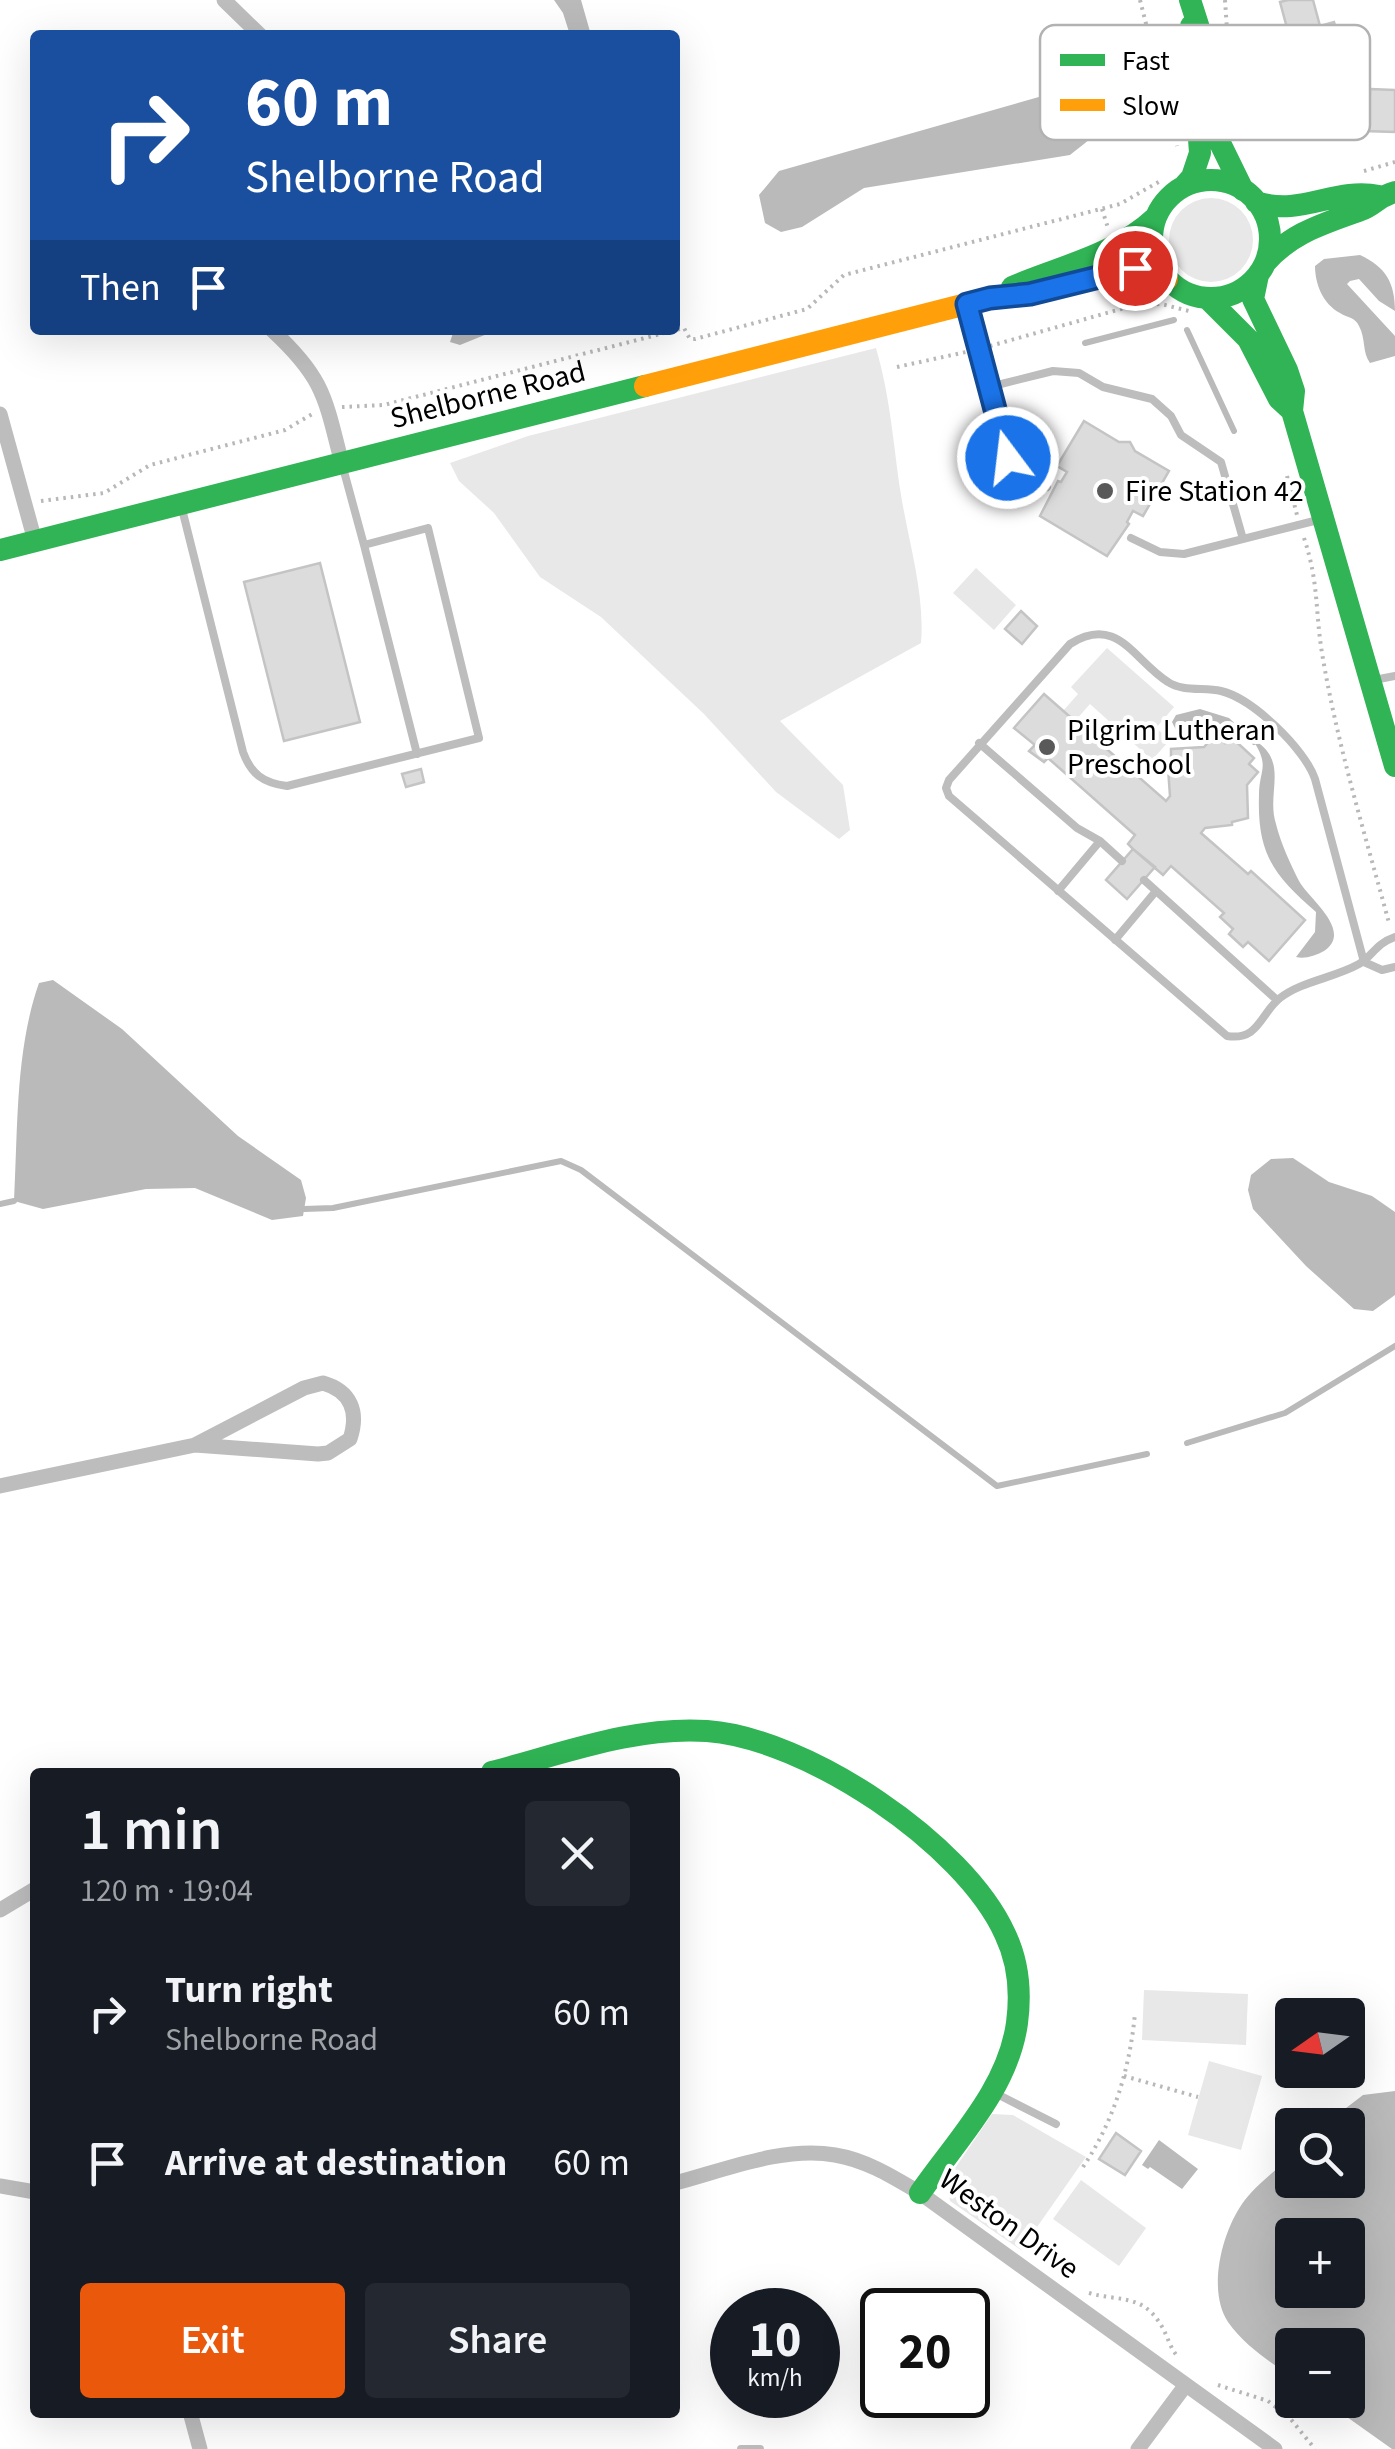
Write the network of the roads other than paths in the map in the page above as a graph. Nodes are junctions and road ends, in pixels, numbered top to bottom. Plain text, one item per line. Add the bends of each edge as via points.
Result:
1 (224, 0) edge
2 (1190, 1) edge
3 (1198, 25) edge
4 (255, 30) edge
5 (1199, 140) edge
6 (1220, 140) edge
7 (1177, 180) junction
8 (1387, 194) edge
9 (1250, 196) junction
10 (1158, 214) junction
11 (1261, 269) junction
12 (1168, 279) junction
13 (990, 298) junction
14 (967, 304) junction
15 (1206, 309) junction
16 (277, 335) edge
17 (989, 388) junction
18 (1292, 411) junction
19 (0, 414) edge
20 (342, 464) junction
21 (1047, 487) dead end
22 (181, 504) junction
23 (1323, 519) junction
24 (1131, 538) dead end
25 (1243, 539) junction
26 (35, 541) junction
27 (364, 546) junction
28 (0, 549) edge
29 (1395, 676) edge
30 (1370, 682) junction
31 (979, 743) junction
32 (417, 754) junction
33 (1395, 766) edge
34 (1100, 841) junction
35 (1122, 861) dead end
36 (1144, 880) dead end
37 (1058, 892) junction
38 (1156, 892) junction
39 (1395, 937) edge
40 (1114, 940) junction
41 (1364, 962) junction
42 (1395, 967) edge
43 (1277, 1000) junction
44 (194, 1445) junction
45 (0, 1486) edge
46 (508, 1768) edge
47 (30, 1892) edge
48 (0, 1910) edge
49 (992, 2092) junction
50 (1056, 2124) dead end
51 (680, 2182) edge
52 (0, 2186) edge
53 (30, 2191) edge
54 (920, 2193) junction
55 (1185, 2386) junction
56 (192, 2418) edge
57 (200, 2449) edge
58 (741, 2449) edge
59 (760, 2449) edge
60 (1138, 2449) edge
61 (1275, 2449) edge

1 - 4 street
2 - 3 street
5 - 7 street via 1192,177
6 - 9 street
7 - 9 street via 1213,180
7 - 10 street
8 - 9 street via 1366,191 1288,210
8 - 11 street via 1297,234
9 - 11 street via 1269,232
10 - 12 street via 1153,248
10 - 13 street, Shelborne Road via 1110,252
11 - 15 street
11 - 18 street via 1255,310 1287,370
12 - 13 street, Shelborne Road via 1135,268
12 - 15 street
13 - 14 street, Shelborne Road
14 - 17 lane
14 - 20 street, Shelborne Road
15 - 18 street via 1248,339
16 - 20 street via 314,375
17 - 21 lane via 1008,458
17 - 25 lane via 1067,370 1103,388 1152,398 1181,435 1221,462
18 - 23 street
19 - 26 street
20 - 22 street, Shelborne Road
20 - 27 lane
22 - 26 street, Shelborne Road
22 - 32 lane via 253,773 287,786
23 - 25 lane
23 - 30 street
24 - 25 lane via 1160,552 1184,554
26 - 28 street, Shelborne Road
27 - 32 lane
27 - 32 lane via 428,528 479,738
29 - 30 lane
30 - 33 street
31 - 34 lane via 1076,828
31 - 37 lane via 949,780 949,796
31 - 41 lane via 1083,636 1100,634 1130,646 1170,684 1246,701 1311,766
34 - 35 lane
34 - 37 lane
36 - 38 lane
37 - 40 lane
38 - 40 lane
38 - 43 lane
39 - 41 lane via 1378,943
40 - 43 lane via 1227,1036 1252,1033
41 - 42 lane via 1382,970
41 - 43 lane
44 - 44 street via 328,1453 350,1438 354,1407 338,1390 313,1384
44 - 45 street
46 - 49 street via 630,1737 691,1730 787,1747 853,1782 963,1871 1007,1938 1017,1978 1017,2024
47 - 48 street
49 - 50 lane
49 - 54 street
51 - 54 street, Weston Drive via 819,2153 864,2162
52 - 53 street
54 - 55 street, Weston Drive
55 - 60 street
55 - 61 street, Weston Drive
56 - 57 street
58 - 59 lane

